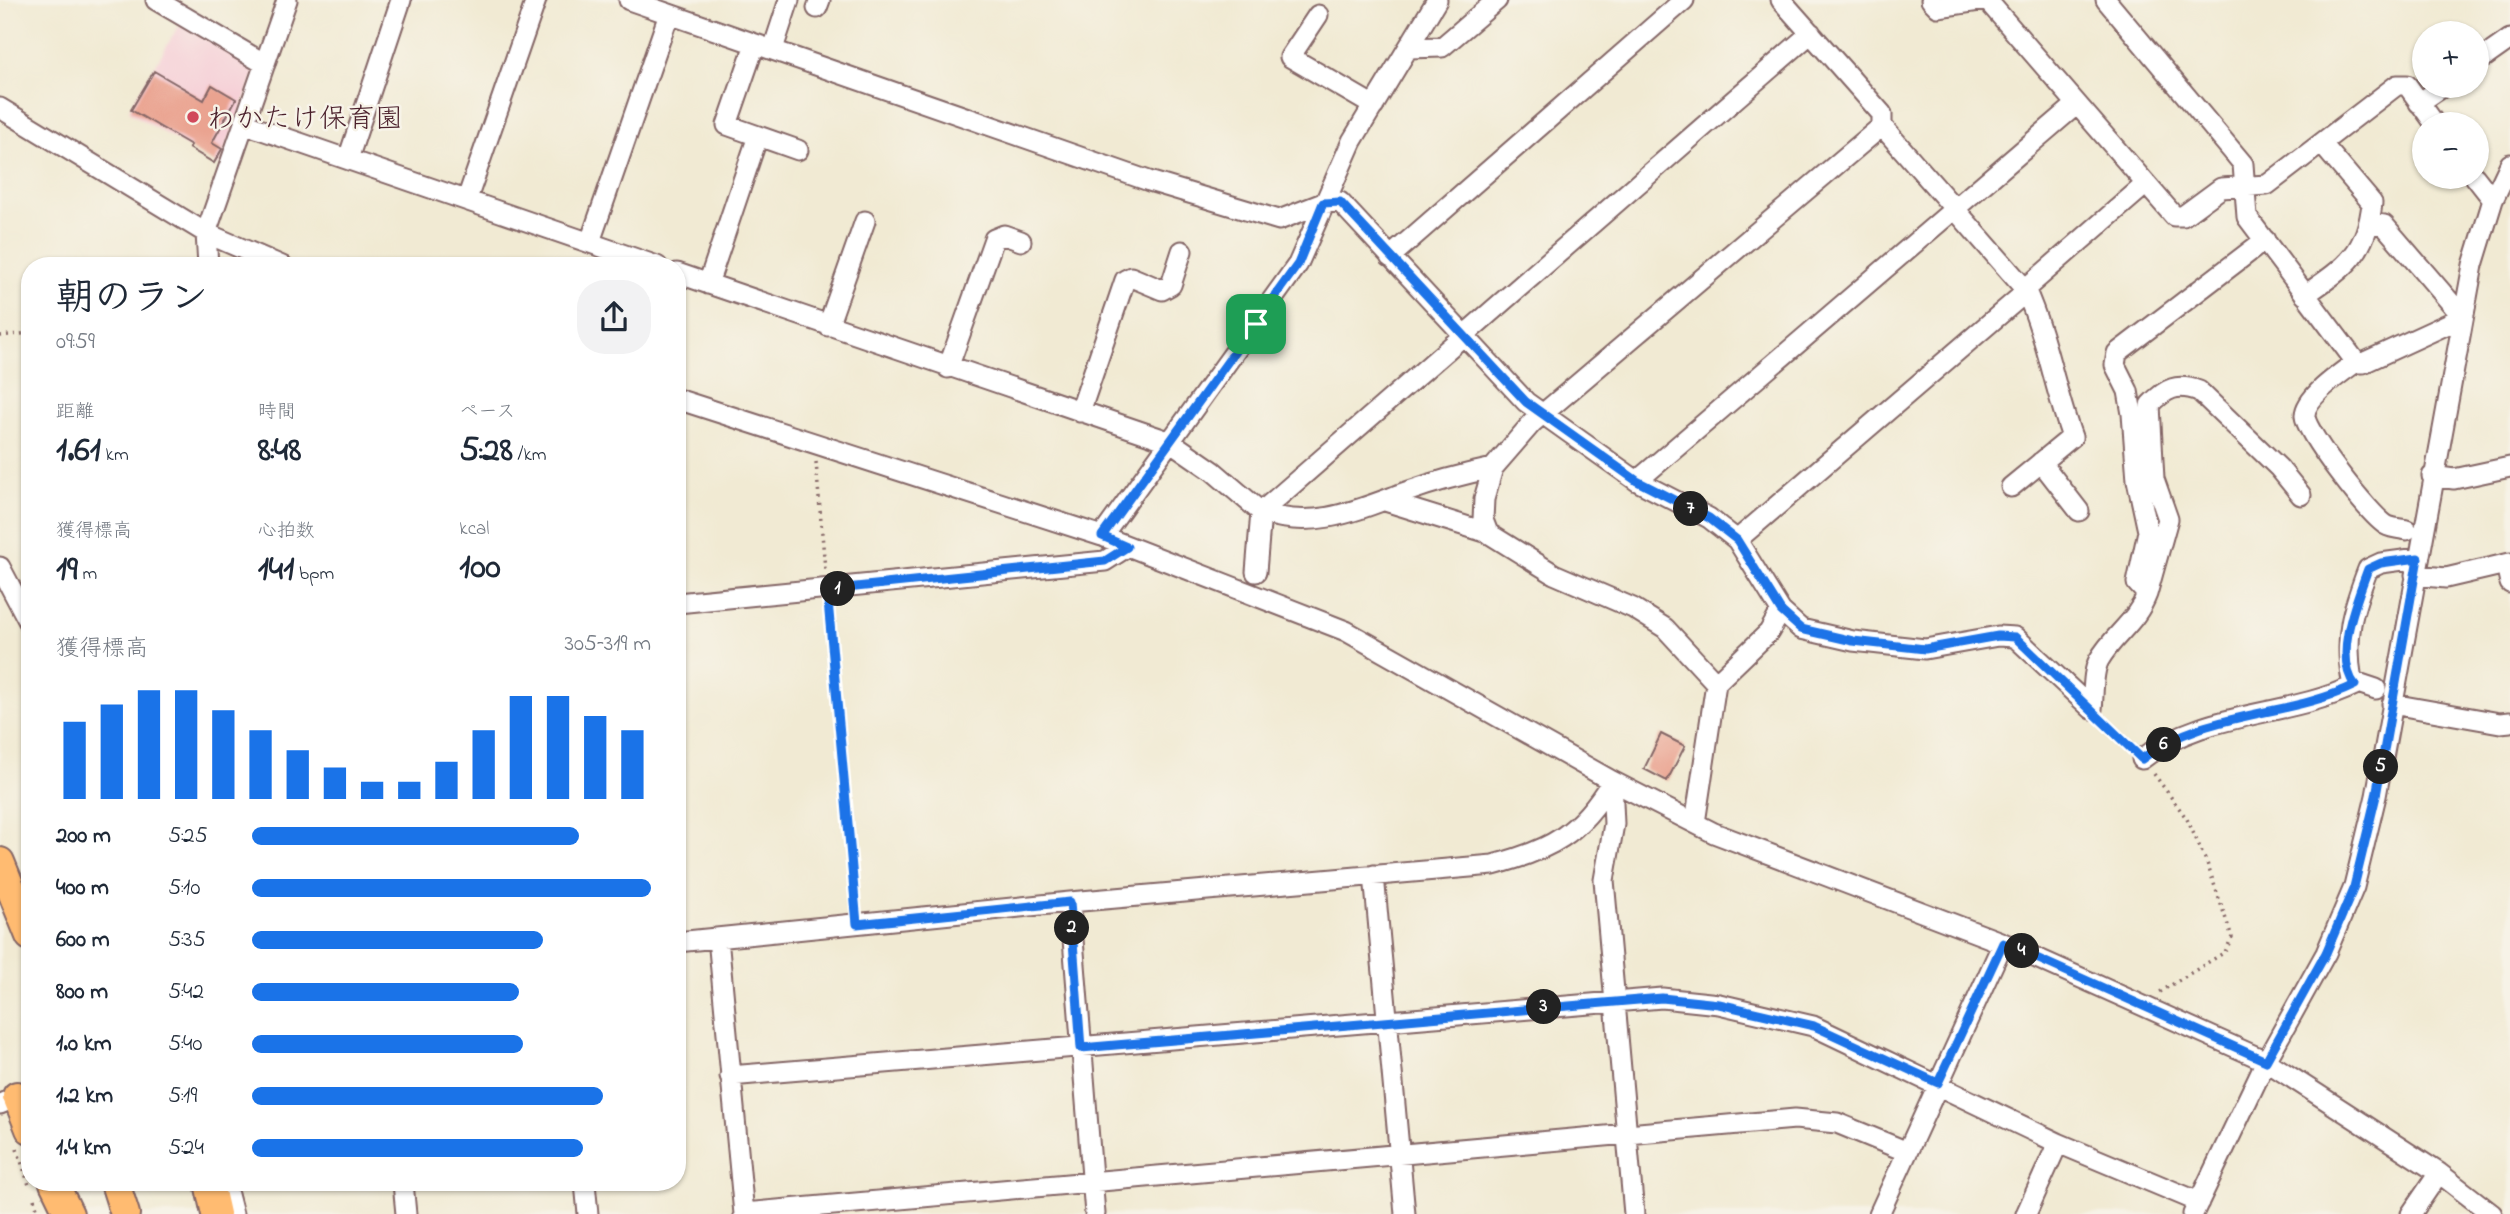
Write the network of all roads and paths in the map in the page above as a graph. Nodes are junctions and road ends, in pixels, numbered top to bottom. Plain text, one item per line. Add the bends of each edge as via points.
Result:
1 (156, 0) edge
2 (287, 0) edge
3 (401, 0) edge
4 (536, 0) edge
5 (629, 0) edge
6 (789, 0) edge
7 (1437, 0) edge
8 (1497, 0) edge
9 (1684, 0) edge
10 (1931, 0) edge
11 (1987, 0) edge
12 (2106, 0) edge
13 (1790, 3) edge
14 (669, 14) junction
15 (1318, 15) dead end
16 (1811, 33) junction
17 (2510, 39) edge
18 (764, 46) junction
19 (1409, 48) junction
20 (2489, 54) edge
21 (265, 64) junction
22 (2427, 98) edge
23 (2420, 103) junction
24 (2077, 104) junction
25 (1374, 106) junction
26 (0, 108) edge
27 (2426, 112) edge
28 (245, 124) junction
29 (1882, 126) junction
30 (758, 136) junction
31 (2322, 144) junction
32 (799, 150) dead end
33 (348, 159) junction
34 (2510, 164) edge
35 (2147, 184) junction
36 (2245, 187) junction
37 (2484, 189) edge
38 (467, 199) junction
39 (2493, 200) junction
40 (1323, 203) junction
41 (1956, 210) junction
42 (865, 221) dead end
43 (2370, 223) junction
44 (206, 233) junction
45 (2265, 240) junction
46 (1021, 241) dead end
47 (590, 242) junction
48 (1182, 251) dead end
49 (207, 257) edge
50 (261, 257) edge
51 (632, 257) edge
52 (1390, 257) junction
53 (686, 276) edge
54 (708, 284) junction
55 (2025, 289) junction
56 (2305, 295) junction
57 (2463, 317) junction
58 (828, 326) junction
59 (21, 334) edge
60 (0, 336) edge
61 (1465, 337) junction
62 (2356, 362) junction
63 (948, 368) junction
64 (686, 402) edge
65 (1080, 412) junction
66 (1543, 415) junction
67 (1171, 442) junction
68 (814, 443) junction
69 (2041, 462) junction
70 (2510, 467) edge
71 (1493, 468) junction
72 (2432, 476) junction
73 (1637, 481) junction
74 (2011, 487) dead end
75 (2301, 495) dead end
76 (1385, 501) junction
77 (2079, 511) dead end
78 (1261, 512) junction
79 (2407, 530) dead end
80 (1488, 533) junction
81 (1102, 536) junction
82 (1737, 540) junction
83 (1127, 547) junction
84 (0, 566) edge
85 (2416, 567) junction
86 (2509, 570) edge
87 (1256, 572) dead end
88 (827, 590) junction
89 (2147, 594) junction
90 (686, 602) edge
91 (21, 607) edge
92 (1781, 611) junction
93 (1716, 683) junction
94 (2355, 685) junction
95 (2376, 689) dead end
96 (2392, 704) junction
97 (2092, 709) junction
98 (2510, 722) edge
99 (2142, 759) junction
100 (1612, 781) junction
101 (1695, 823) junction
102 (0, 862) edge
103 (1374, 875) junction
104 (1070, 902) junction
105 (21, 914) edge
106 (857, 924) junction
107 (718, 938) junction
108 (686, 941) edge
109 (2003, 943) junction
110 (1616, 1000) junction
111 (2142, 1003) junction
112 (1389, 1022) junction
113 (1081, 1048) junction
114 (2266, 1061) junction
115 (730, 1076) junction
116 (1938, 1083) junction
117 (16, 1097) edge
118 (21, 1129) edge
119 (1628, 1137) junction
120 (2058, 1143) junction
121 (1905, 1152) junction
122 (1399, 1156) junction
123 (2439, 1173) junction
124 (1092, 1182) junction
125 (33, 1191) edge
126 (58, 1191) edge
127 (118, 1191) edge
128 (211, 1191) edge
129 (227, 1191) edge
130 (404, 1191) edge
131 (586, 1191) edge
132 (2196, 1208) edge
133 (38, 1214) edge
134 (69, 1214) edge
135 (125, 1214) edge
136 (216, 1214) edge
137 (233, 1214) edge
138 (406, 1214) edge
139 (588, 1214) edge
140 (744, 1214) edge
141 (1095, 1214) edge
142 (1405, 1214) edge
143 (1634, 1214) edge
144 (1879, 1214) edge
145 (2026, 1214) edge
146 (2411, 1214) edge
147 (2491, 1214) edge

1 - 21 street
2 - 21 street
3 - 33 street
4 - 38 street
5 - 14 street
6 - 18 street
7 - 19 street
8 - 19 street via 1442,47
9 - 52 street
10 - 11 street via 1938,7
11 - 24 street
12 - 36 street via 2243,164
13 - 16 street
14 - 18 street
14 - 47 street
15 - 25 street via 1290,57
16 - 29 street via 1882,114
16 - 61 street
17 - 20 street
18 - 30 street via 727,125
18 - 40 street via 1149,181 1279,220
19 - 25 street
21 - 28 street
22 - 23 street
23 - 27 street
23 - 31 street via 2407,85 2397,85
24 - 35 street
24 - 41 street
25 - 40 street
26 - 44 street
28 - 33 street
28 - 44 street
29 - 41 street
29 - 66 street
30 - 32 street
30 - 54 street
31 - 36 street via 2267,185
31 - 43 street via 2372,203
33 - 38 street
34 - 39 street
35 - 36 street via 2174,216 2183,216 2221,188
35 - 55 street
36 - 45 street via 2247,217
37 - 39 street
38 - 47 street
39 - 57 street
40 - 52 street via 1340,202
40 - 67 street via 1298,264
41 - 55 street
41 - 73 street
42 - 58 street
43 - 56 street via 2350,264
43 - 57 street via 2384,225
44 - 49 street
44 - 50 street
45 - 56 street
45 - 89 street via 2117,353 2115,365 2128,391 2137,480 2148,531 2137,583
46 - 63 street via 1004,235 994,239
47 - 51 street
48 - 65 street via 1171,285 1162,289 1125,279
52 - 61 street
53 - 54 street
54 - 58 street
55 - 69 street via 2043,333 2071,437
55 - 82 street
56 - 62 street
57 - 62 street
57 - 72 street
58 - 63 street
59 - 60 path
61 - 66 street
61 - 78 street
62 - 79 street via 2330,380 2309,404 2305,416 2310,431 2363,502 2386,525
63 - 65 street
64 - 68 street
65 - 67 street
66 - 71 street
66 - 73 street
67 - 78 street
67 - 81 street
68 - 81 street
68 - 88 path
69 - 74 street
69 - 77 street
70 - 72 street via 2454,479
71 - 76 street via 1445,479
71 - 80 street via 1483,509
72 - 85 street
73 - 82 street via 1709,518
75 - 89 street via 2199,391 2172,387 2160,394 2150,405 2149,418 2154,479 2168,519
76 - 78 street via 1331,517 1279,518
76 - 80 street
78 - 87 street
80 - 93 street via 1554,574 1633,608 1665,628
81 - 83 street
82 - 92 street
83 - 88 street via 1105,561
83 - 100 street via 1346,631
84 - 91 street
85 - 86 street via 2445,578
85 - 94 street via 2381,563 2368,569 2351,615 2347,652
85 - 96 street
88 - 90 street
88 - 106 path
89 - 97 street via 2140,613 2098,663
92 - 93 street via 1769,632
92 - 97 street via 1801,629 1853,641 1925,649 2015,637
93 - 101 street
94 - 95 street
94 - 99 street via 2311,703 2234,718 2191,732
96 - 98 street
96 - 114 street via 2354,887 2326,953
97 - 99 path
99 - 111 path via 2187,819 2232,937 2225,952
100 - 101 street
100 - 103 street via 1582,823 1556,844 1530,855 1493,865
100 - 110 street via 1614,824 1604,880
101 - 109 street
102 - 105 highway
103 - 104 street
103 - 112 street
104 - 106 street
104 - 113 street
106 - 107 street
107 - 108 street
107 - 115 street
109 - 111 street
109 - 116 street
110 - 112 street
110 - 116 street via 1662,998 1776,1015 1814,1026
110 - 119 street
111 - 114 street
112 - 113 street
112 - 122 street
113 - 115 street
113 - 124 street
114 - 123 street
114 - 132 street
115 - 140 street
116 - 120 street
116 - 121 street
117 - 118 highway
119 - 121 street via 1795,1119 1837,1123
119 - 122 street
119 - 143 street
120 - 132 street
120 - 145 street
121 - 144 street
122 - 124 street
122 - 142 street
123 - 146 street
123 - 147 street
124 - 140 street
124 - 141 street
125 - 133 path
126 - 134 highway
127 - 135 highway
128 - 136 highway
129 - 137 street
130 - 138 street
131 - 139 street

